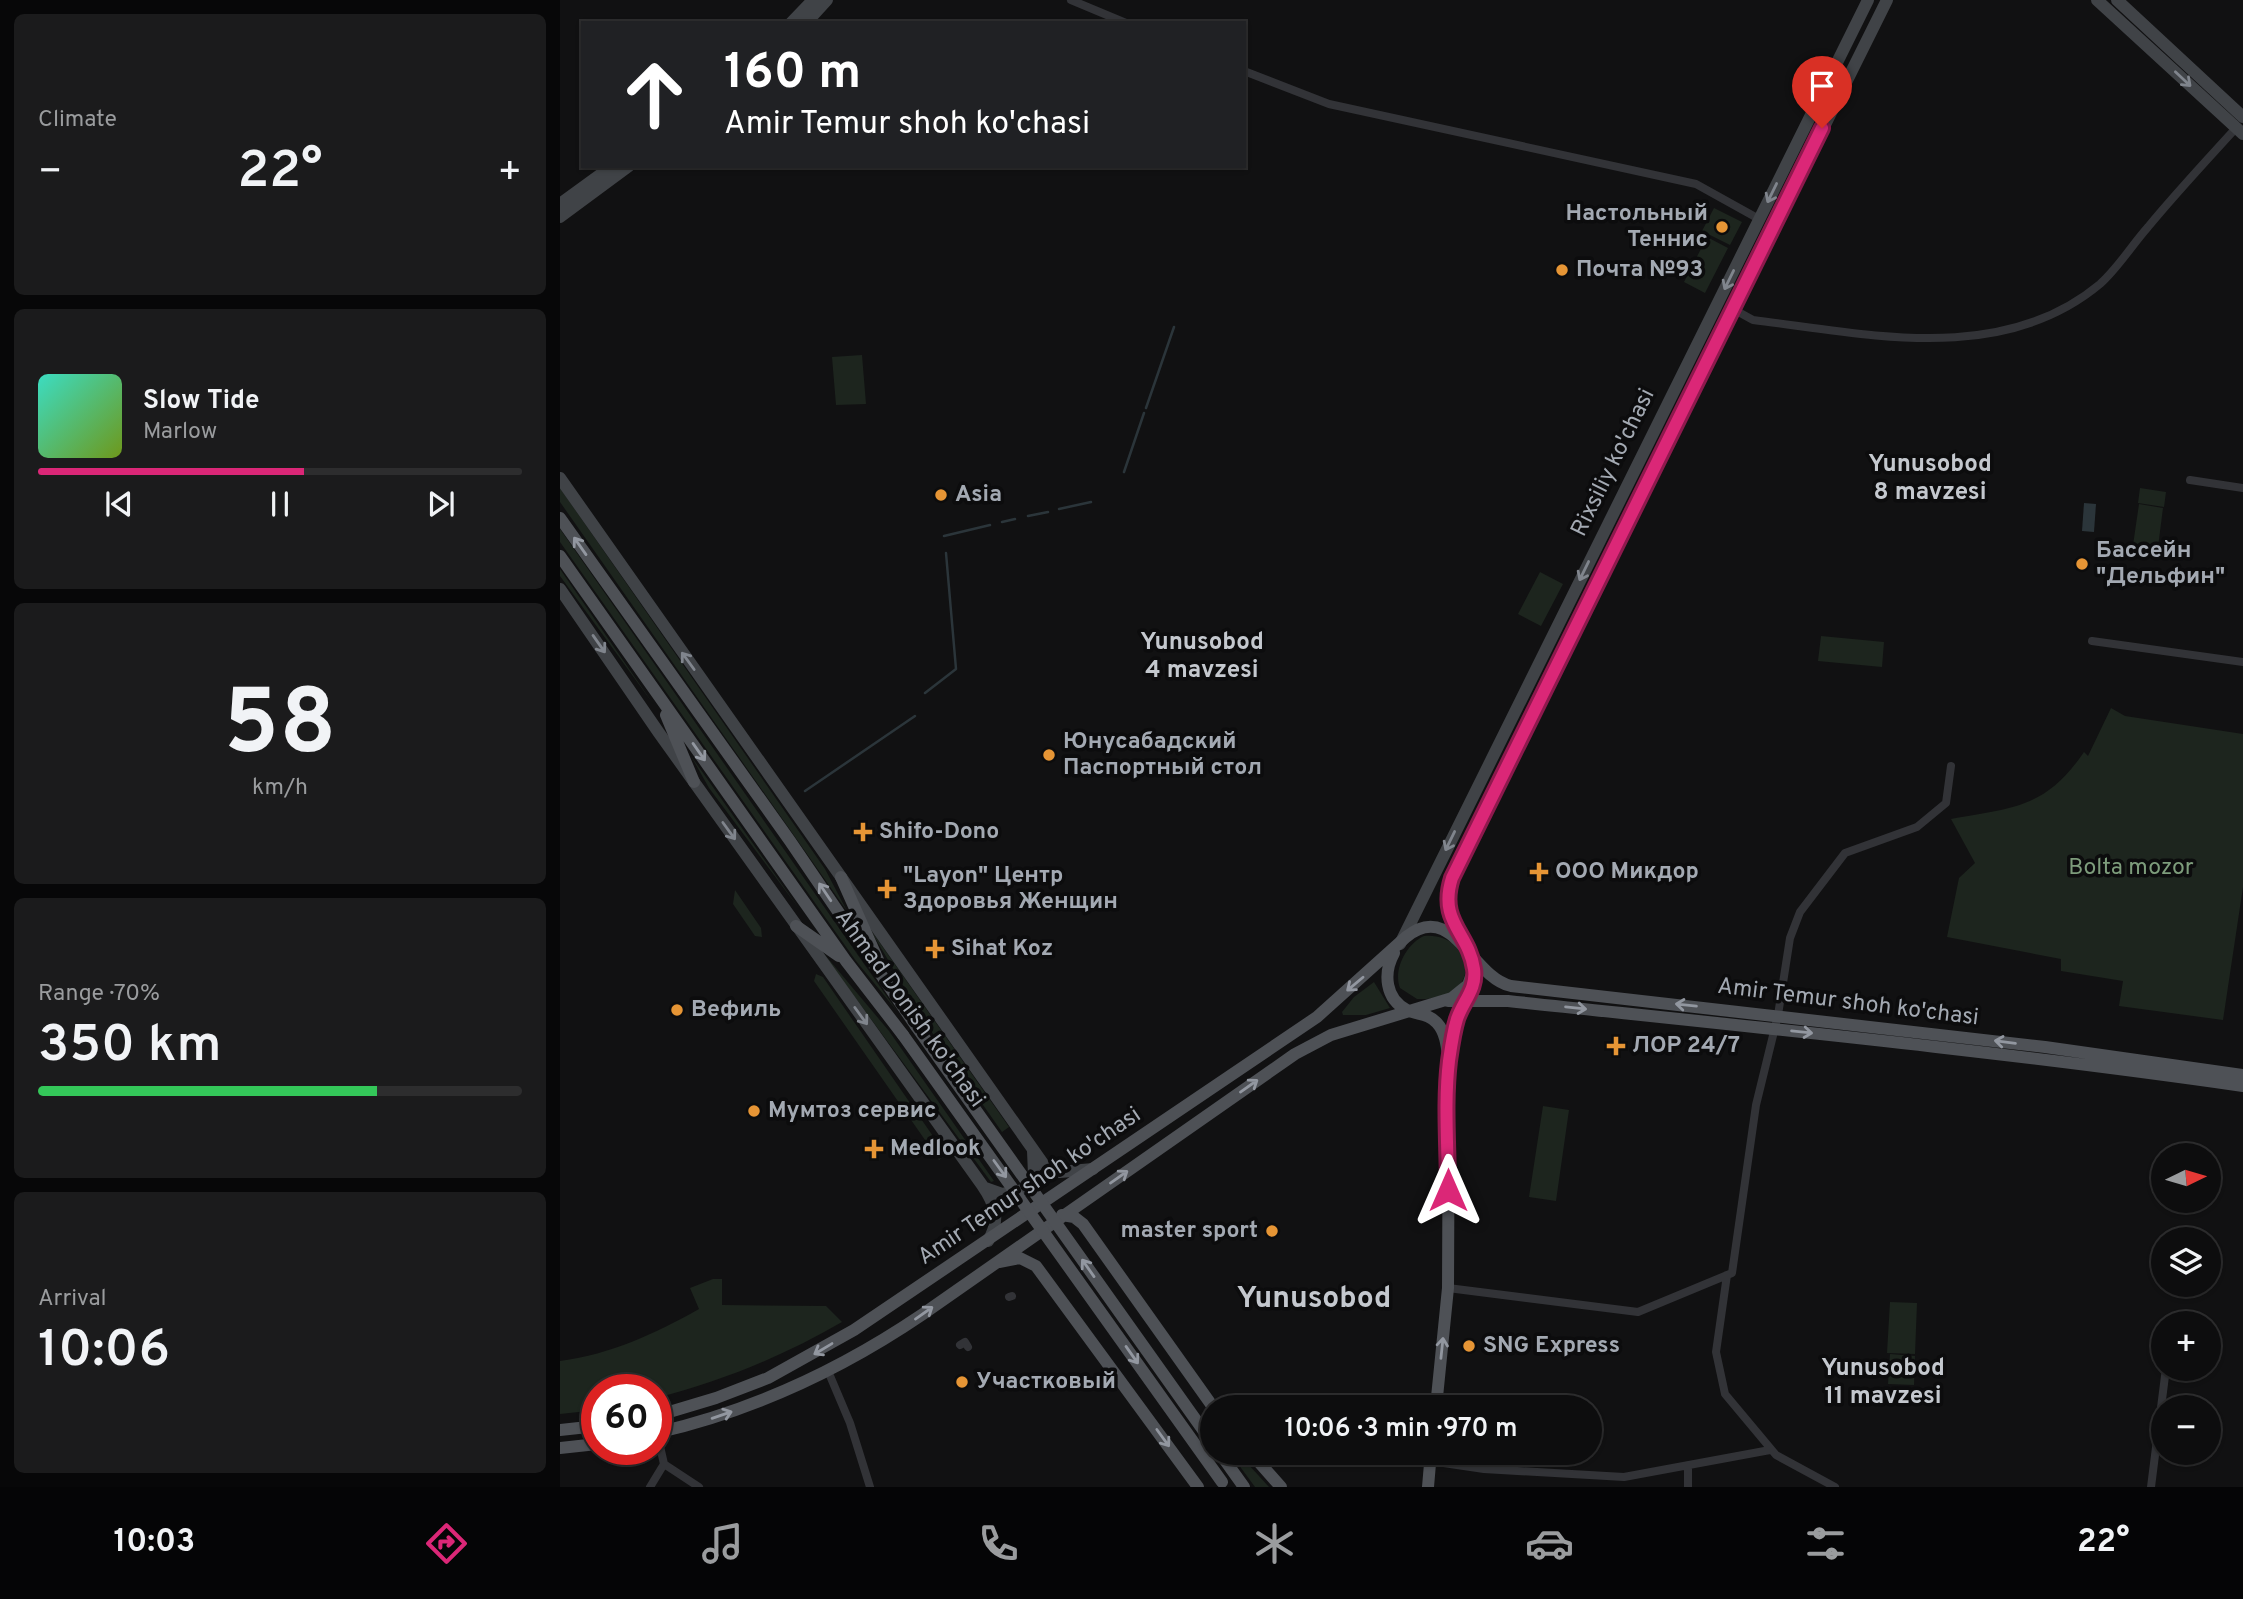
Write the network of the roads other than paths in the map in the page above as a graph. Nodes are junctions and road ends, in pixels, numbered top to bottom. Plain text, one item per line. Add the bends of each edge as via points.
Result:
1 (813, 0) edge
2 (827, 0) edge
3 (1071, 0) edge
4 (1887, 0) edge
5 (2096, 0) edge
6 (2117, 0) edge
7 (1866, 4) edge
8 (1878, 16) junction
9 (793, 21) edge
10 (808, 21) edge
11 (1121, 21) edge
12 (2161, 50) junction
13 (1246, 72) edge
14 (2241, 126) edge
15 (609, 168) edge
16 (626, 168) edge
17 (560, 204) edge
18 (560, 217) edge
19 (1759, 219) junction
20 (1733, 309) junction
21 (1692, 354) junction
22 (1707, 361) junction
23 (560, 478) edge
24 (2190, 480) dead end
25 (2243, 488) edge
26 (560, 517) edge
27 (560, 556) edge
28 (560, 589) edge
29 (2092, 641) dead end
30 (2243, 662) edge
31 (656, 692) junction
32 (1951, 766) dead end
33 (694, 782) junction
34 (1472, 796) junction
35 (1487, 804) junction
36 (841, 877) junction
37 (796, 926) junction
38 (1400, 944) junction
39 (1464, 946) junction
40 (846, 961) junction
41 (1474, 968) junction
42 (890, 989) junction
43 (1467, 1000) junction
44 (1445, 1001) junction
45 (1411, 1012) junction
46 (1778, 1015) junction
47 (1774, 1029) junction
48 (1449, 1064) junction
49 (2243, 1075) edge
50 (2243, 1086) edge
51 (1163, 1121) junction
52 (1174, 1138) junction
53 (1031, 1146) junction
54 (1093, 1169) junction
55 (982, 1185) junction
56 (1062, 1215) junction
57 (988, 1241) junction
58 (992, 1264) junction
59 (1727, 1275) junction
60 (1448, 1288) junction
61 (828, 1371) junction
62 (2164, 1381) edge
63 (1204, 1395) edge
64 (1437, 1395) edge
65 (672, 1411) edge
66 (1200, 1426) edge
67 (581, 1428) edge
68 (672, 1429) edge
69 (560, 1430) edge
70 (581, 1446) edge
71 (560, 1448) edge
72 (1770, 1450) junction
73 (663, 1465) edge
74 (666, 1465) edge
75 (1228, 1465) edge
76 (1262, 1465) edge
77 (1430, 1465) edge
78 (1467, 1465) edge
79 (1688, 1467) junction
80 (1223, 1484) edge
81 (650, 1487) edge
82 (699, 1487) edge
83 (870, 1487) edge
84 (1198, 1487) edge
85 (1244, 1487) edge
86 (1282, 1487) edge
87 (1428, 1487) edge
88 (1688, 1487) edge
89 (1835, 1487) edge
90 (2151, 1487) edge

1 - 9 main road
2 - 10 main road
3 - 11 street
4 - 8 main road, Rixsiliy ko'chasi
5 - 12 main road
6 - 12 main road
7 - 8 main road via 1875,7
7 -> 19 main road, Rixsiliy ko'chasi
8 - 20 main road, Rixsiliy ko'chasi
12 - 14 main road
13 - 19 street via 1329,104 1696,184
14 - 20 street via 2101,283 2031,324 1934,340 1753,320
15 - 17 main road
16 - 18 main road
19 -> 21 main road, Rixsiliy ko'chasi
20 - 22 main road, Rixsiliy ko'chasi
21 - 22 main road
21 -> 34 main road, Rixsiliy ko'chasi
22 - 35 main road, Rixsiliy ko'chasi
36 -> 23 main road, Ahmad Donish ko'chasi
24 - 25 street
42 -> 26 main road, Ahmad Donish ko'chasi
27 - 31 main road, Ahmad Donish ko'chasi
28 -> 33 main road, Ahmad Donish ko'chasi
29 - 30 street
31 - 33 main road
31 -> 40 main road, Ahmad Donish ko'chasi
32 - 46 street via 1947,803 1917,827 1845,853 1812,893 1790,938
33 -> 37 main road, Ahmad Donish ko'chasi
34 - 35 main road via 1478,804
34 -> 38 main road, Rixsiliy ko'chasi
35 - 39 main road, Rixsiliy ko'chasi via 1449,888 1450,911
36 - 42 main road
36 - 53 main road, Ahmad Donish ko'chasi
37 - 40 main road
37 -> 55 main road, Ahmad Donish ko'chasi
38 - 39 main road, Amir Temur shoh ko'chasi via 1414,931 1431,927 1450,933
38 - 45 main road via 1389,962 1388,985 1396,1000
38 -> 51 main road, Amir Temur shoh ko'chasi via 1317,1017
39 - 41 main road
46 -> 39 main road, Amir Temur shoh ko'chasi via 1511,986 1490,977
40 -> 80 main road, Ahmad Donish ko'chasi, bridge
41 - 43 main road
41 - 44 main road, Amir Temur shoh ko'chasi via 1466,987
66 -> 42 main road, Ahmad Donish ko'chasi, bridge
43 - 44 main road, Amir Temur shoh ko'chasi
43 -> 47 main road, Amir Temur shoh ko'chasi via 1508,1000
43 - 48 main road via 1457,1018
44 - 45 main road, Amir Temur shoh ko'chasi
45 - 48 main road via 1429,1016 1438,1024
52 -> 45 main road, Amir Temur shoh ko'chasi via 1313,1044
46 - 47 street
49 -> 46 main road, Amir Temur shoh ko'chasi
47 -> 50 main road, Amir Temur shoh ko'chasi via 2062,1060
47 - 59 street via 1756,1105 1732,1273
48 - 60 main road
51 - 52 main road via 1175,1126
51 - 54 main road, Amir Temur shoh ko'chasi
56 -> 52 main road, Amir Temur shoh ko'chasi
53 - 54 main road, Ahmad Donish ko'chasi via 1052,1170
53 - 55 main road via 1035,1168 1024,1190 1002,1194
54 - 57 main road, Amir Temur shoh ko'chasi
55 - 57 main road, Ahmad Donish ko'chasi via 996,1211
56 - 58 main road, Amir Temur shoh ko'chasi
56 - 63 main road via 1083,1224
57 -> 65 main road, Amir Temur shoh ko'chasi via 791,1367
61 -> 58 main road, Amir Temur shoh ko'chasi via 910,1323
58 -> 84 main road via 1020,1258 1036,1266
59 - 60 street via 1638,1312
59 - 72 street via 1716,1352 1719,1377 1732,1404
64 -> 60 main road
68 -> 61 main road, Amir Temur shoh ko'chasi via 744,1408
61 - 83 street
62 - 90 street
67 - 69 main road
70 - 71 main road
72 - 79 street
72 - 89 street
73 - 81 street
74 - 82 street
75 - 85 main road
76 - 86 main road
77 - 87 main road
78 - 79 street via 1593,1476 1647,1475
79 - 88 street

